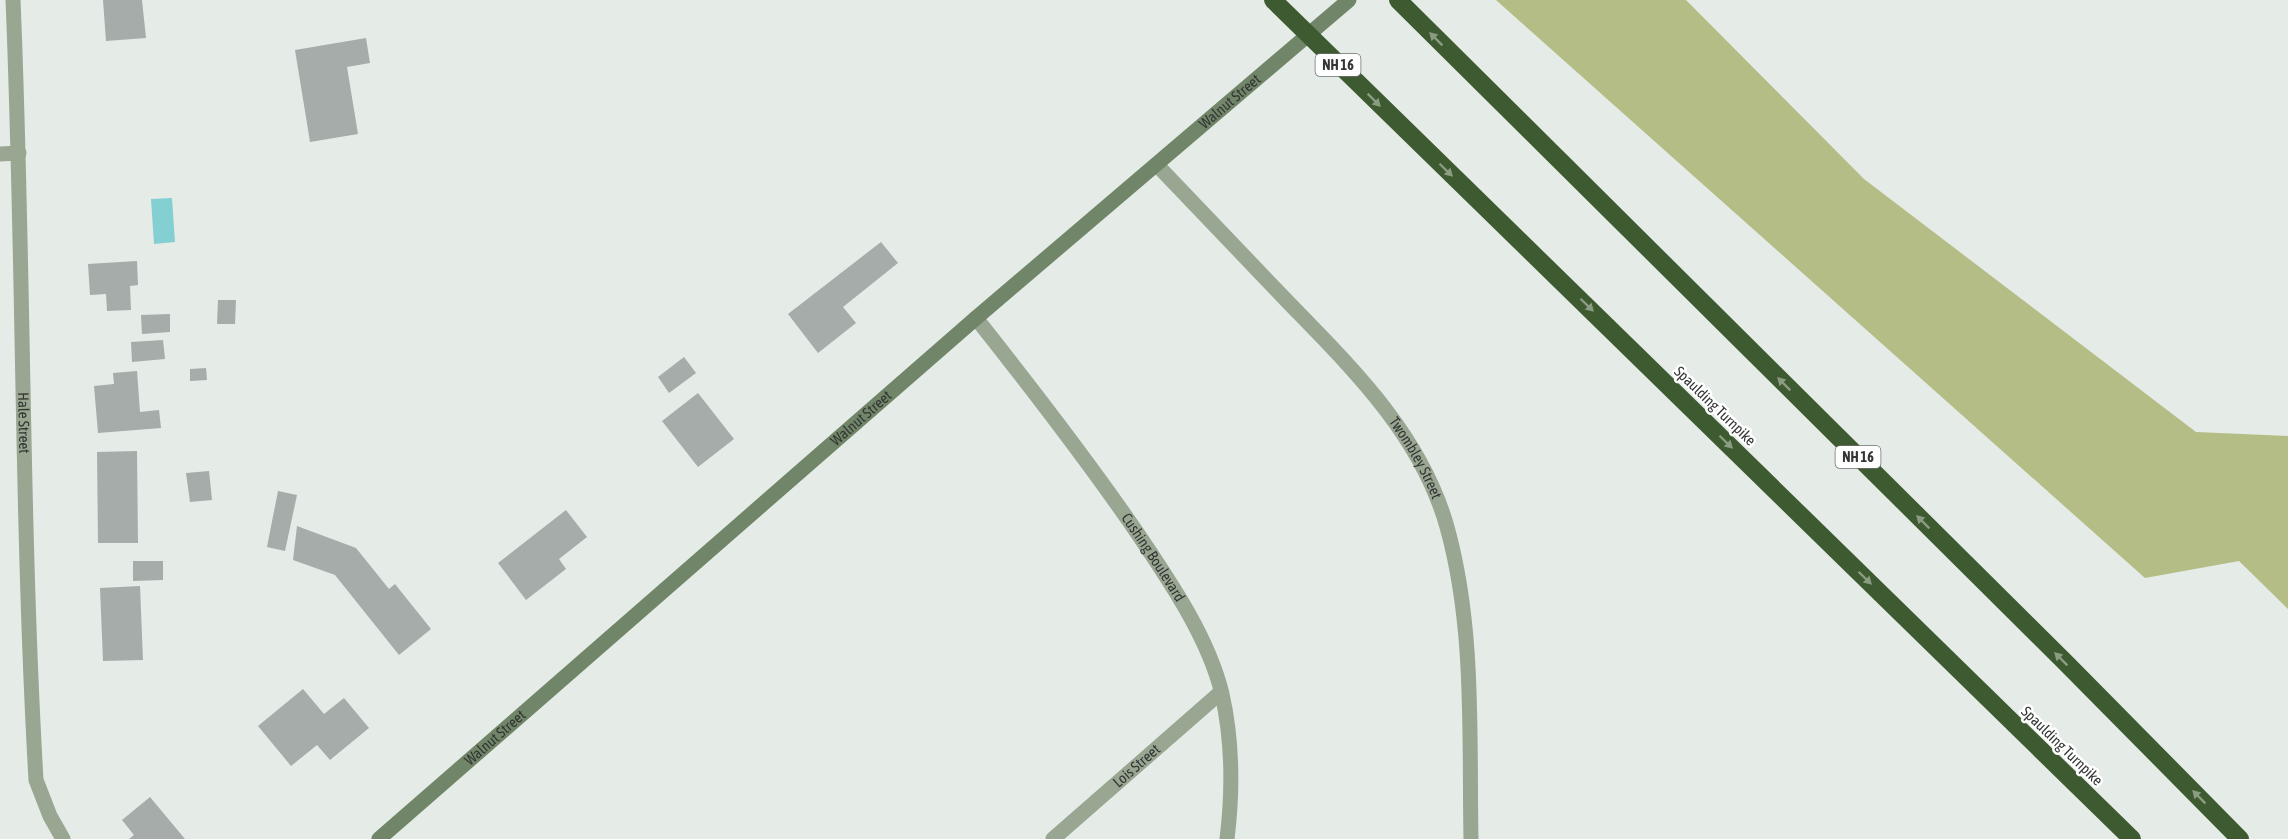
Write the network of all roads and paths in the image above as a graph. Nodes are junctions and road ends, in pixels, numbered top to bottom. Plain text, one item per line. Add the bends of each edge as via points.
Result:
1 (13, 0) edge
2 (1273, 0) edge
3 (1349, 0) edge
4 (1398, 0) edge
5 (19, 153) junction
6 (0, 154) edge
7 (1157, 165) junction
8 (976, 318) junction
9 (1221, 692) junction
10 (63, 839) edge
11 (379, 839) edge
12 (1053, 839) edge
13 (1227, 839) edge
14 (1471, 839) edge
15 (2132, 839) edge
16 (2240, 839) edge

1 - 5 street, Hale Street
2 -> 15 highway, Spaulding Turnpike / NH 16
3 - 7 main road, Walnut Street
16 -> 4 highway, NH 16
5 - 6 street
5 - 10 street, Hale Street via 25,500 36,780
7 - 8 main road, Walnut Street
7 - 14 street, Twombley Street via 1368,387 1395,420 1432,488 1446,525 1462,604
8 - 9 street, Cushing Boulevard via 1054,417 1166,576 1208,655
8 - 11 main road, Walnut Street
9 - 12 street, Lois Street
9 - 13 street, Cushing Boulevard via 1232,770

